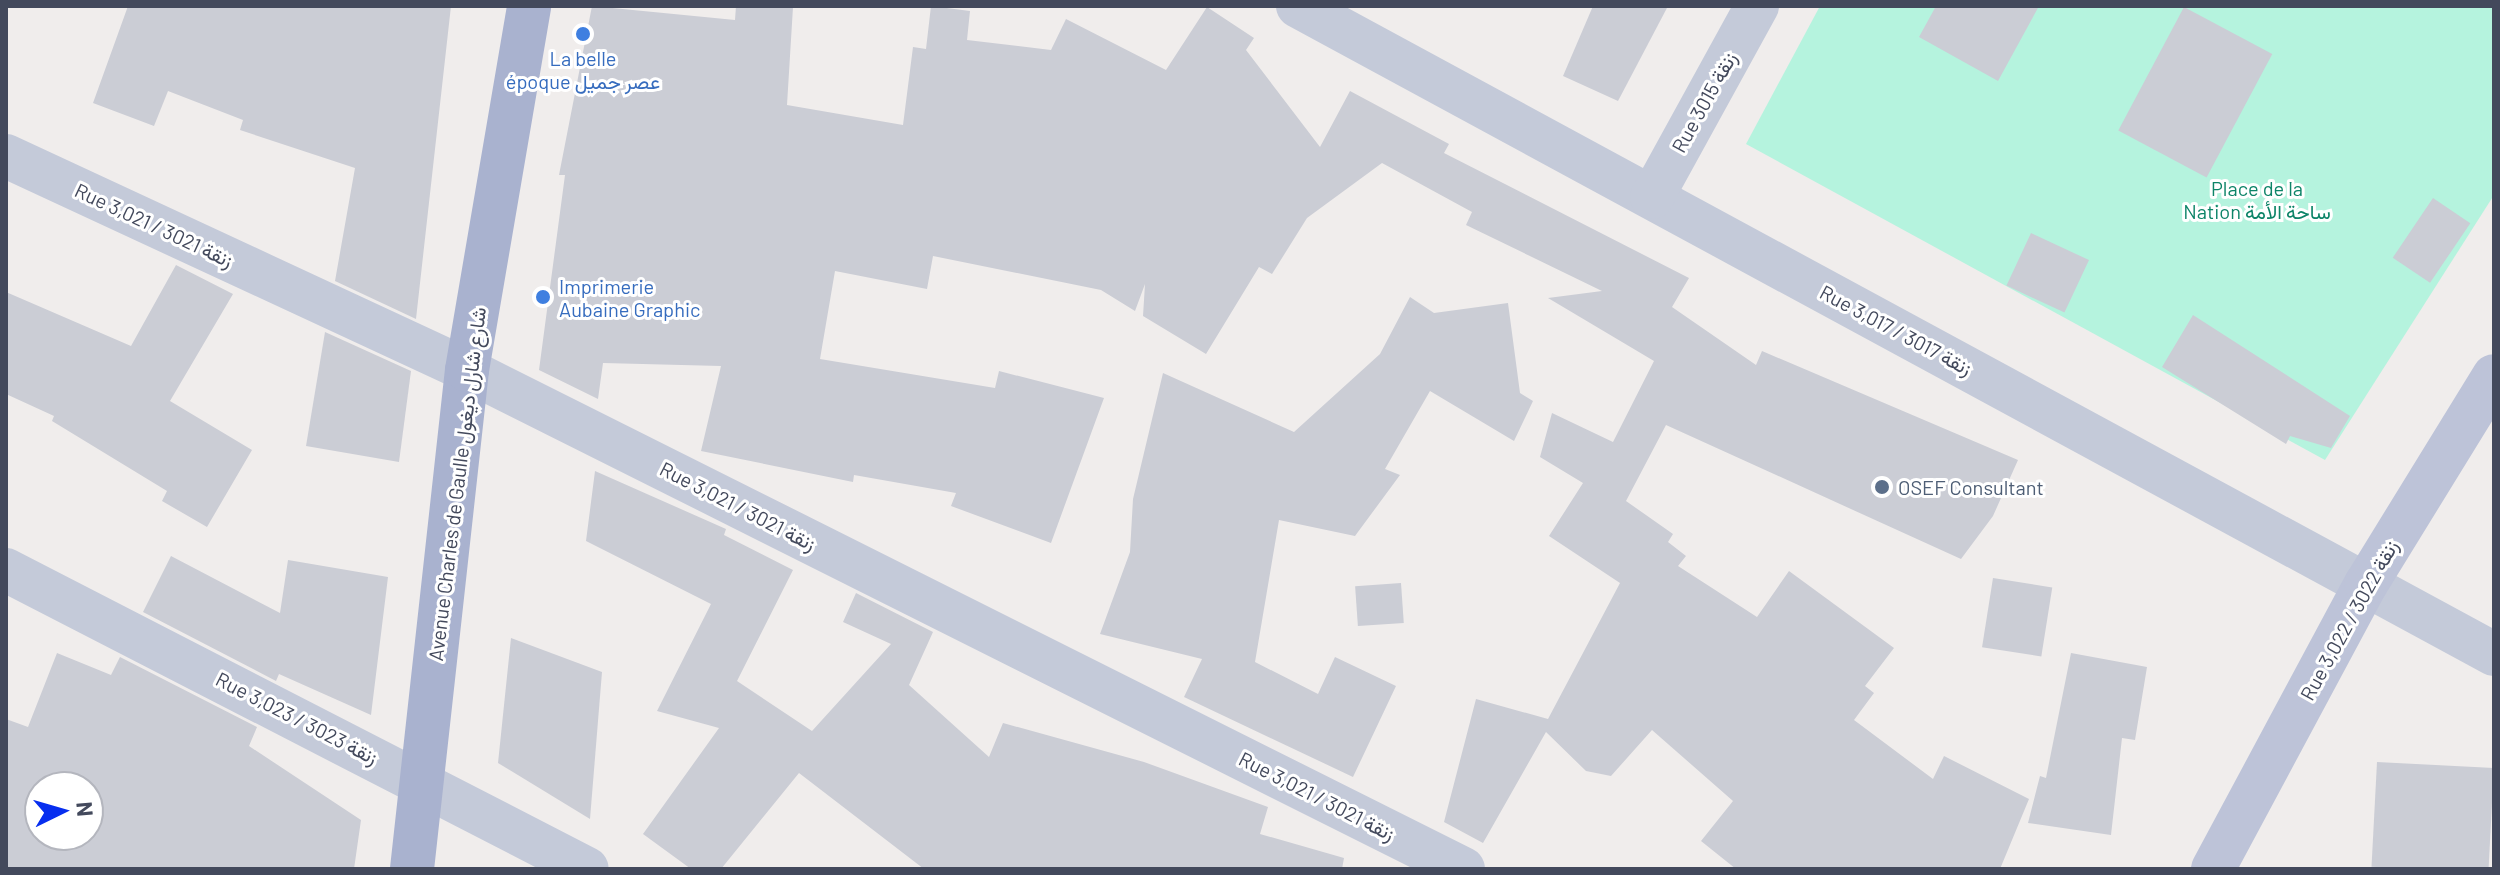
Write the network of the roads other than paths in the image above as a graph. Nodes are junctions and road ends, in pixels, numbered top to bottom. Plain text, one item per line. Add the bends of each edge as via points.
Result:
1 (529, 6) edge
2 (1298, 6) edge
3 (1757, 6) edge
4 (6, 156) edge
5 (1652, 197) junction
6 (467, 370) junction
7 (2494, 376) edge
8 (6, 570) edge
9 (2366, 584) junction
10 (2494, 654) edge
11 (423, 783) junction
12 (412, 869) edge
13 (587, 869) edge
14 (1463, 869) edge
15 (2213, 869) edge

1 - 6 main road, Avenue Charles de Gaulle شارع شارل ديغول
2 - 5 street, Rue 3,017 / زنقة 3017
3 - 5 street, Rue 3015 زنقة
4 - 6 street, Rue 3,021 / زنقة 3021
5 - 9 street, Rue 3,017 / زنقة 3017
6 - 11 main road, Avenue Charles de Gaulle شارع شارل ديغول
6 - 14 street, Rue 3,021 / زنقة 3021
7 - 9 street, Rue 3,022 / زنقة 3022
8 - 11 street, Rue 3,023 / زنقة 3023
9 - 10 street, Rue 3,017 / زنقة 3017
9 - 15 street, Rue 3,022 / زنقة 3022
11 - 12 main road, Avenue Charles de Gaulle شارع شارل ديغول
11 - 13 street, Rue 3,023 / زنقة 3023

